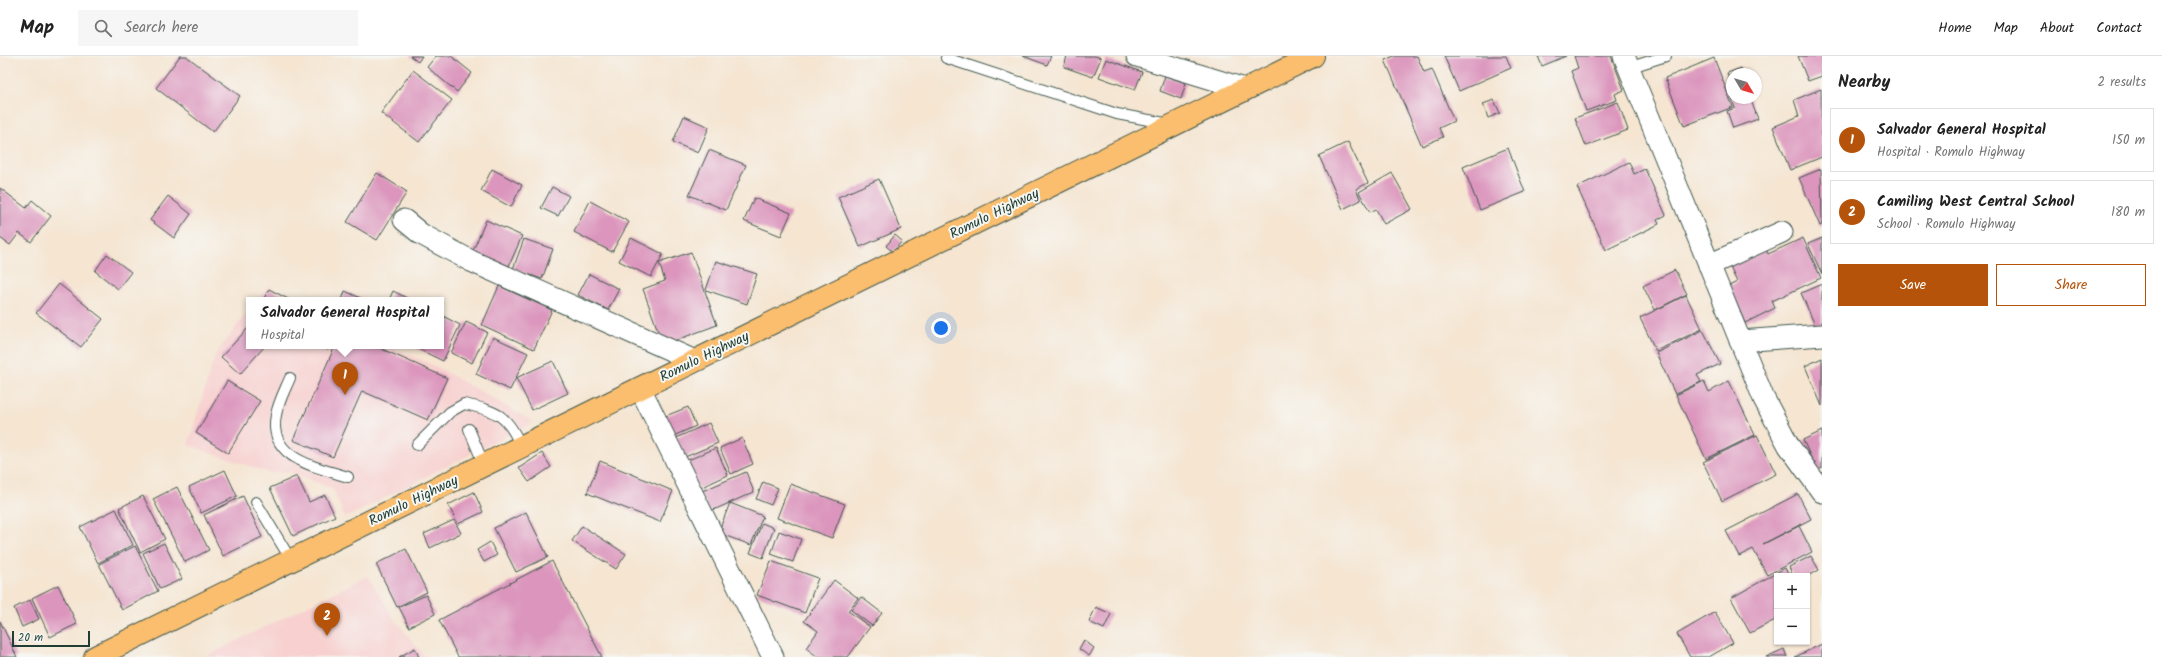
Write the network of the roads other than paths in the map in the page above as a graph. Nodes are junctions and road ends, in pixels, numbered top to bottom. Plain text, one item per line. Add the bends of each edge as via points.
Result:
1 (1137, 56) edge
2 (1313, 56) edge
3 (1666, 56) edge
4 (946, 58) dead end
5 (1626, 62) edge
6 (1246, 89) junction
7 (1174, 125) junction
8 (404, 220) dead end
9 (1782, 232) dead end
10 (1709, 265) junction
11 (1822, 335) edge
12 (1740, 341) junction
13 (695, 360) junction
14 (290, 378) dead end
15 (640, 388) junction
16 (469, 429) dead end
17 (417, 445) dead end
18 (521, 447) junction
19 (484, 465) junction
20 (348, 477) dead end
21 (1822, 492) edge
22 (256, 502) dead end
23 (291, 560) junction
24 (95, 657) edge
25 (773, 657) edge

1 - 6 street
2 - 6 highway, Romulo Highway
3 - 5 lane
4 - 7 lane via 1117,114
5 - 10 street
6 - 7 highway, Romulo Highway
7 - 13 highway, Romulo Highway
8 - 13 street via 421,234 471,261
9 - 10 street
10 - 12 street
11 - 12 street
12 - 21 street via 1764,399 1789,446
13 - 15 highway, Romulo Highway
14 - 20 lane via 276,416 277,441 285,451 305,463
15 - 18 highway, Romulo Highway
15 - 25 street
16 - 19 lane
17 - 18 lane via 450,412 464,404 496,412 513,428
18 - 19 highway, Romulo Highway
19 - 23 highway, Romulo Highway
22 - 23 lane
23 - 24 highway, Romulo Highway

